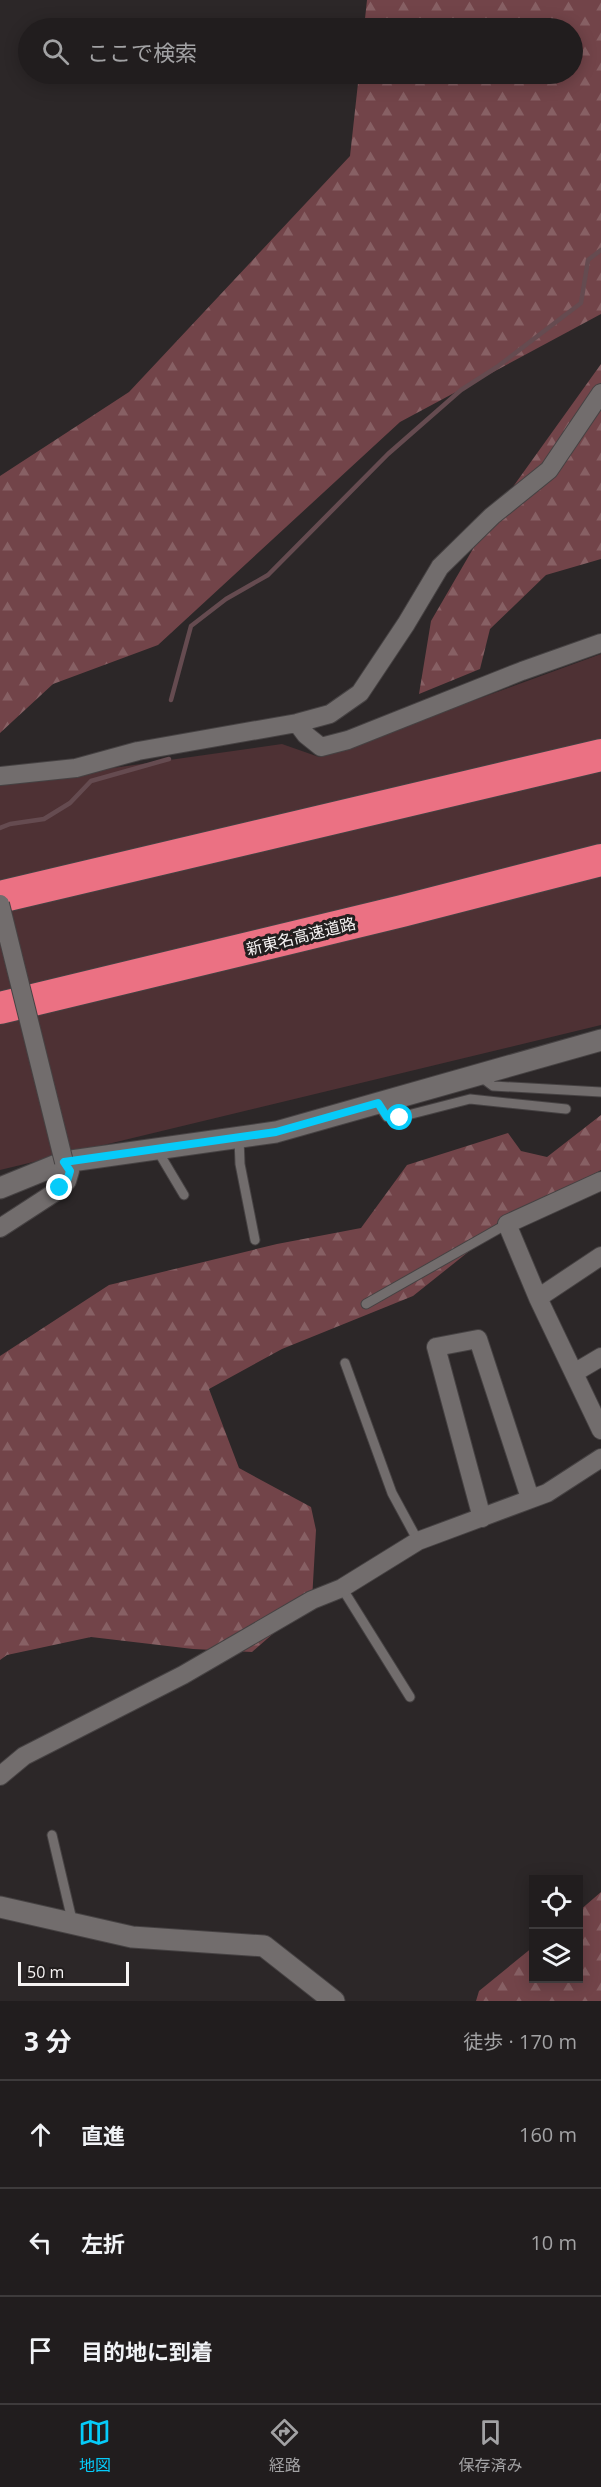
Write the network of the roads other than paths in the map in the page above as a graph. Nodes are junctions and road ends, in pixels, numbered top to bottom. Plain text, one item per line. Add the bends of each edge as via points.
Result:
1 (601, 393) edge
2 (601, 643) edge
3 (297, 723) junction
4 (601, 755) edge
5 (0, 776) edge
6 (601, 860) edge
7 (0, 897) edge
8 (0, 904) edge
9 (0, 1008) edge
10 (601, 1040) edge
11 (478, 1075) junction
12 (601, 1092) edge
13 (378, 1103) junction
14 (566, 1109) dead end
15 (239, 1138) junction
16 (160, 1149) junction
17 (64, 1162) junction
18 (601, 1181) edge
19 (0, 1188) edge
20 (184, 1195) dead end
21 (507, 1224) junction
22 (0, 1228) edge
23 (255, 1240) dead end
24 (601, 1256) edge
25 (538, 1298) junction
26 (366, 1304) dead end
27 (601, 1357) edge
28 (345, 1363) dead end
29 (574, 1373) junction
30 (601, 1430) edge
31 (601, 1458) edge
32 (530, 1498) junction
33 (482, 1518) junction
34 (418, 1541) junction
35 (342, 1588) junction
36 (410, 1697) dead end
37 (0, 1776) edge
38 (52, 1835) dead end
39 (0, 1906) edge
40 (73, 1924) junction
41 (334, 2001) edge

1 - 3 street via 549,470 492,516 440,567 360,693 330,714
2 - 3 street via 348,740 321,747
3 - 5 street via 138,751 76,768
4 - 7 highway
6 - 9 highway, 新東名高速道路
8 - 17 street, bridge
10 - 11 street
11 - 12 lane via 493,1086
11 - 13 street
13 - 14 lane via 387,1117 400,1118 470,1099
13 - 15 street via 276,1132
15 - 16 street
15 - 23 lane via 240,1164
16 - 17 street
16 - 20 lane
17 - 19 street
17 - 22 street via 70,1171 67,1181
18 - 21 street
21 - 25 street
21 - 26 lane
24 - 25 street
25 - 29 street
27 - 29 street
28 - 34 lane via 392,1493
29 - 30 street
31 - 32 street via 547,1493
32 - 33 street
32 - 33 street via 478,1339 436,1347
33 - 34 street
34 - 35 street
35 - 36 lane
35 - 37 street via 312,1600 183,1675 24,1755
38 - 40 lane
39 - 40 street
40 - 41 street via 132,1937 264,1946

